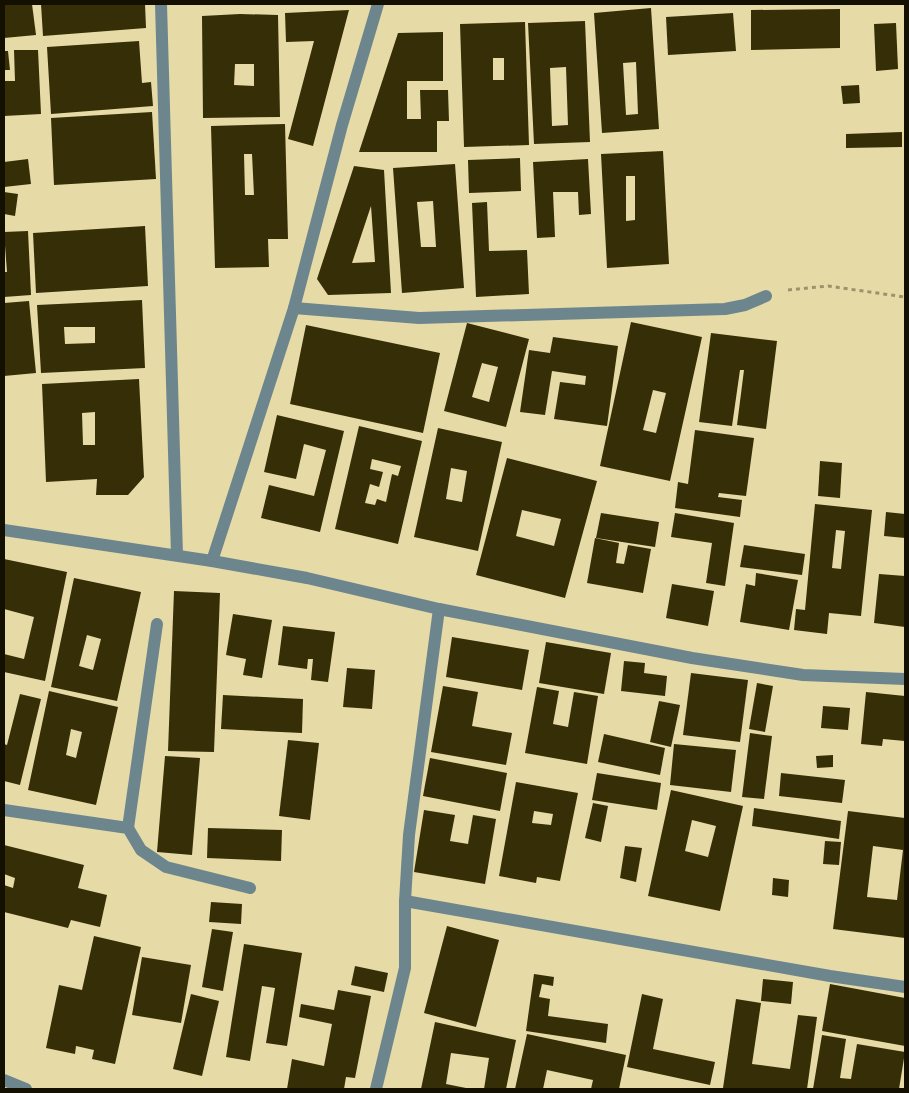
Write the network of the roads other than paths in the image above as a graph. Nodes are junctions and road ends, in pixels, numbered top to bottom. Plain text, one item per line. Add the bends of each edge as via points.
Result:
1 (161, 4) edge
2 (378, 4) edge
3 (766, 296) road end
4 (294, 308) junction
5 (4, 530) edge
6 (177, 555) junction
7 (212, 560) junction
8 (439, 609) junction
9 (157, 624) dead end
10 (905, 679) edge
11 (4, 810) edge
12 (128, 828) junction
13 (250, 888) dead end
14 (405, 900) junction
15 (905, 987) edge
16 (4, 1080) edge
17 (26, 1089) edge
18 (376, 1089) edge

1 - 6 street
2 - 4 street
3 - 4 street via 726,309 419,318
4 - 7 street
5 - 6 street
6 - 7 street
7 - 8 street
8 - 10 street via 692,658 794,674
8 - 14 street via 409,835
9 - 12 street
11 - 12 street
12 - 13 street via 142,850 166,867
14 - 15 street
14 - 18 street via 405,968
16 - 17 street

